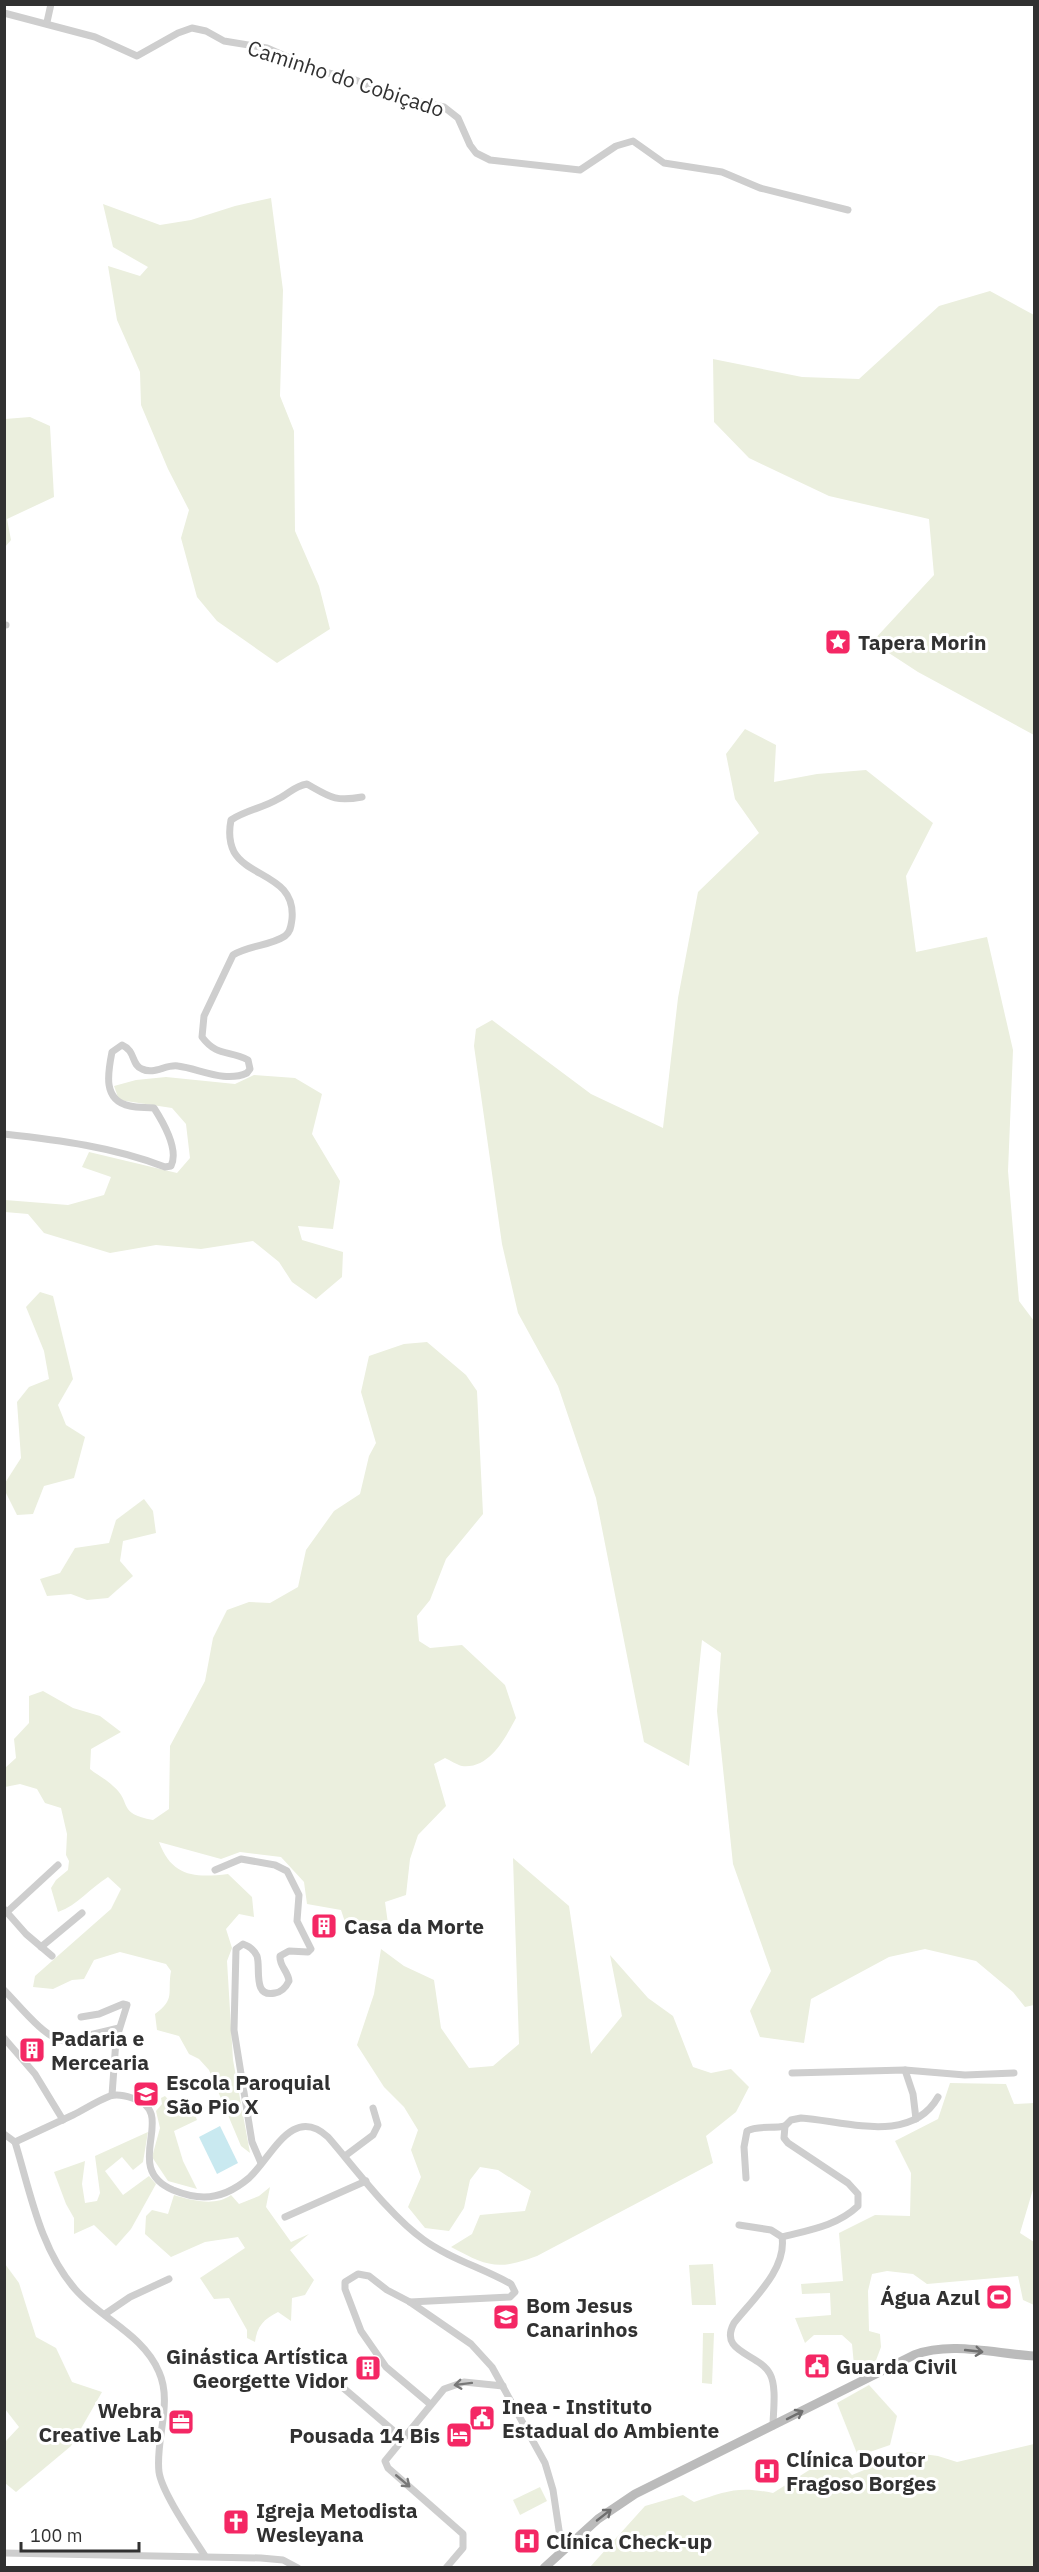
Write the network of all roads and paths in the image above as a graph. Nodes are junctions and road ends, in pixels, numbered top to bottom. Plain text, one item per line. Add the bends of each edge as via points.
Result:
1 (51, 4) edge
2 (4, 13) edge
3 (47, 22) junction
4 (848, 210) dead end
5 (362, 797) dead end
6 (4, 1134) edge
7 (58, 1865) dead end
8 (216, 1870) dead end
9 (6, 1910) edge
10 (82, 1913) dead end
11 (41, 1947) junction
12 (52, 1956) dead end
13 (4, 1990) edge
14 (81, 2017) dead end
15 (119, 2028) junction
16 (4, 2038) edge
17 (905, 2070) junction
18 (792, 2073) dead end
19 (1014, 2073) dead end
20 (112, 2095) junction
21 (938, 2097) dead end
22 (373, 2108) dead end
23 (916, 2119) junction
24 (63, 2120) junction
25 (785, 2126) junction
26 (4, 2134) edge
27 (15, 2142) junction
28 (345, 2156) junction
29 (261, 2163) junction
30 (746, 2178) dead end
31 (366, 2181) junction
32 (285, 2217) dead end
33 (739, 2225) dead end
34 (782, 2237) junction
35 (169, 2279) dead end
36 (410, 2302) junction
37 (105, 2314) junction
38 (1035, 2356) edge
39 (334, 2380) dead end
40 (503, 2386) junction
41 (430, 2404) junction
42 (773, 2426) junction
43 (402, 2438) junction
44 (562, 2550) junction
45 (4, 2553) edge
46 (205, 2556) junction
47 (298, 2568) edge
48 (446, 2568) edge
49 (544, 2568) edge

1 - 3 street
2 - 3 street, Caminho do Cobiçado
3 - 4 street, Caminho do Cobiçado via 137,56 192,28 224,41 267,48 319,71 444,107 458,118 476,153 490,160 580,170 616,146 633,141 664,163 722,172 760,188
5 - 6 street via 340,801 307,784 231,820 228,831 235,853 280,887 292,911 288,934 233,955 204,1016 202,1037 209,1047 248,1060 250,1069 247,1074 223,1077 176,1066 145,1071 139,1068 128,1048 122,1045 112,1052 107,1082 111,1094 128,1106 154,1108 174,1152 171,1166 124,1153
7 - 9 street
8 - 29 street via 241,1859 287,1871 297,1886 297,1921 311,1949 280,1956 289,1981 282,1990 270,1993 257,1980 254,1950 243,1944 236,1949 234,2030 252,2142
9 - 11 street
10 - 11 street
11 - 12 street
13 - 15 street via 56,2040
14 - 15 street via 127,2005
15 - 20 street
16 - 24 street via 34,2074
17 - 18 street
17 - 19 street via 965,2075
17 - 23 street
20 - 24 street
20 - 29 street via 144,2103 154,2126 149,2164 157,2181 167,2187 198,2197 216,2197 250,2177
21 - 23 street
22 - 28 street via 378,2125 373,2134
23 - 25 street via 880,2127 801,2118
24 - 27 street
25 - 30 street via 747,2131
25 - 34 street via 784,2138 788,2143 848,2183 859,2201 848,2216 831,2224
26 - 27 street
27 - 37 street via 43,2234 55,2258 74,2288
28 - 29 street via 322,2132 306,2126 291,2130
28 - 31 street
31 - 32 street
31 - 36 street via 423,2240 511,2284 515,2292 510,2297
33 - 34 street via 771,2230
34 - 42 street via 780,2263 729,2334 732,2344 771,2375
35 - 37 street
36 - 40 street via 471,2344
36 - 41 street via 364,2275 358,2274 345,2282 361,2331 381,2360
37 - 46 street via 131,2336 160,2373 164,2388 159,2475
42 -> 38 main road via 925,2351 950,2349
39 - 43 street
40 -> 41 street via 454,2384
40 - 44 street via 545,2463
41 - 43 street
44 -> 42 main road via 628,2499
43 -> 48 street via 387,2457 387,2468 465,2538 464,2548
44 - 49 main road
45 - 46 street
46 - 47 street via 283,2560

